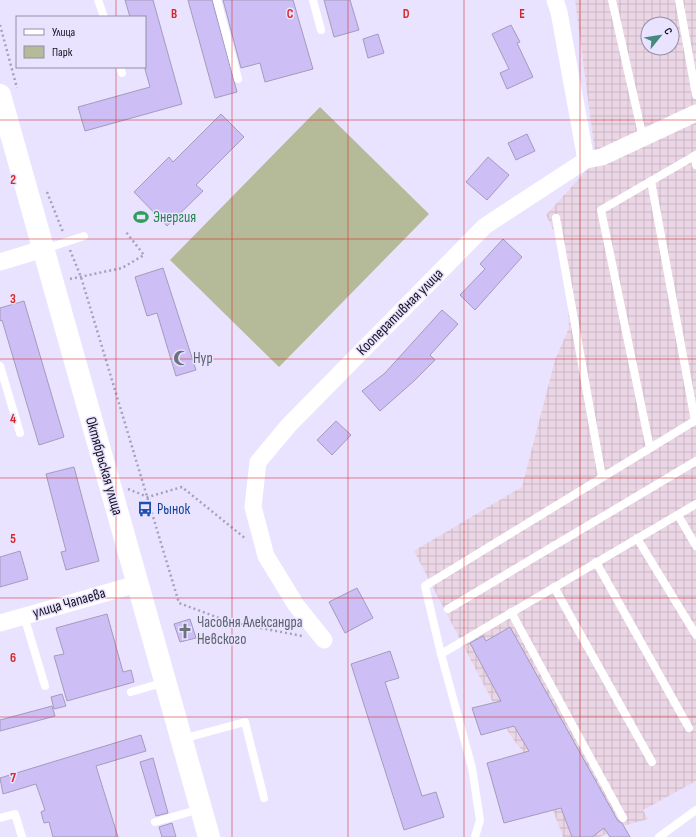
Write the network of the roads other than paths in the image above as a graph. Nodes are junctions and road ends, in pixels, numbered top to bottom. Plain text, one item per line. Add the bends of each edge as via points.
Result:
1 (98, 0) edge
2 (217, 0) edge
3 (313, 0) edge
4 (555, 0) edge
5 (612, 0) edge
6 (679, 0) edge
7 (104, 16) edge
8 (321, 30) dead end
9 (238, 79) dead end
10 (9, 93) edge
11 (696, 95) edge
12 (696, 113) edge
13 (643, 138) junction
14 (695, 155) edge
15 (586, 160) junction
16 (696, 165) edge
17 (651, 180) junction
18 (556, 218) dead end
19 (84, 236) dead end
20 (43, 249) junction
21 (0, 262) edge
22 (0, 366) edge
23 (695, 420) edge
24 (20, 433) dead end
25 (650, 448) junction
26 (696, 461) edge
27 (602, 477) junction
28 (696, 504) edge
29 (678, 514) junction
30 (637, 538) junction
31 (696, 546) edge
32 (596, 562) junction
33 (137, 584) junction
34 (554, 587) junction
35 (448, 609) dead end
36 (511, 612) junction
37 (24, 616) junction
38 (0, 623) edge
39 (696, 635) edge
40 (324, 640) road end
41 (441, 654) junction
42 (165, 682) junction
43 (45, 686) dead end
44 (131, 692) dead end
45 (689, 728) dead end
46 (181, 739) junction
47 (652, 762) dead end
48 (264, 798) dead end
49 (201, 808) junction
50 (696, 810) edge
51 (0, 818) edge
52 (623, 818) dead end
53 (155, 822) dead end
54 (22, 837) edge
55 (209, 837) edge
56 (475, 837) edge
57 (658, 837) edge

1 - 7 lane
2 - 9 lane
3 - 8 lane
4 - 15 street
5 - 13 lane
6 - 11 lane
10 - 20 main road, Октябрьская улица
12 - 13 street, Кооперативная улица
13 - 15 street, Кооперативная улица via 602,157
14 - 16 lane
14 - 17 lane
15 - 40 street, Кооперативная улица via 485,226 289,425 258,462 253,507 266,556 296,605
17 - 23 lane
17 - 25 lane via 601,210
18 - 27 lane
19 - 20 lane
20 - 21 street
20 - 33 main road, Октябрьская улица
22 - 24 lane
23 - 25 lane
25 - 27 lane
26 - 35 lane
27 - 41 lane via 425,586
28 - 29 lane
29 - 30 lane
29 - 31 lane
30 - 32 lane
30 - 39 lane
32 - 34 lane
32 - 45 lane
33 - 37 street, улица Чапаева
33 - 42 main road, Октябрьская улица
34 - 36 lane
34 - 47 lane
36 - 41 lane
36 - 52 lane
37 - 38 street, улица Чапаева
37 - 43 lane
41 - 56 lane via 472,768 480,820
42 - 44 lane
42 - 46 main road, Октябрьская улица
46 - 48 lane via 245,722
46 - 49 main road, Октябрьская улица
49 - 53 lane
49 - 55 main road, Октябрьская улица
50 - 57 lane
51 - 54 lane via 15,814

